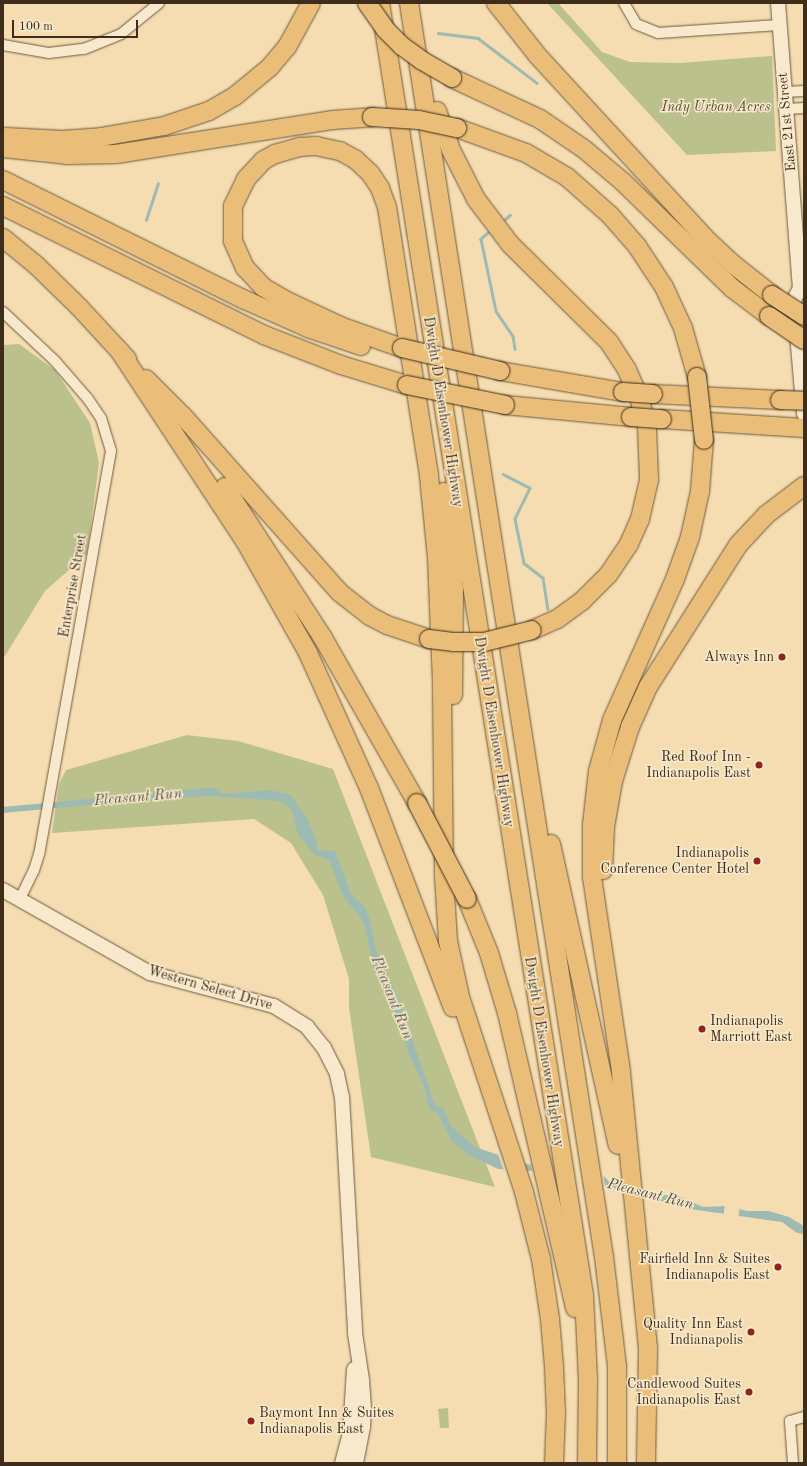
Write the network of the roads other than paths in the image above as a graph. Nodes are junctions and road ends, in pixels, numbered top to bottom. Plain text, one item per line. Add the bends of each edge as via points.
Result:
1 (159, 3) edge
2 (311, 3) edge
3 (366, 3) edge
4 (380, 3) edge
5 (409, 3) edge
6 (416, 3) edge
7 (496, 3) edge
8 (624, 3) edge
9 (778, 3) edge
10 (779, 25) junction
11 (3, 44) edge
12 (804, 91) edge
13 (785, 92) junction
14 (804, 108) edge
15 (786, 109) junction
16 (3, 137) edge
17 (3, 148) edge
18 (3, 180) edge
19 (3, 206) edge
20 (3, 238) edge
21 (802, 291) edge
22 (3, 312) edge
23 (804, 316) edge
24 (804, 340) edge
25 (119, 350) junction
26 (403, 354) junction
27 (157, 390) junction
28 (804, 401) edge
29 (442, 404) junction
30 (804, 414) edge
31 (804, 428) edge
32 (804, 486) edge
33 (511, 660) junction
34 (444, 856) junction
35 (3, 890) edge
36 (20, 899) junction
37 (605, 955) junction
38 (502, 1129) junction
39 (626, 1163) junction
40 (355, 1333) junction
41 (587, 1354) junction
42 (804, 1417) edge
43 (342, 1463) edge
44 (356, 1463) edge
45 (554, 1463) edge
46 (587, 1463) edge
47 (617, 1463) edge
48 (646, 1463) edge
49 (792, 1463) edge

1 - 11 street via 121,34 81,50 42,53
2 - 16 highway via 287,47 270,67 242,91 209,111 164,126 101,137 55,140
3 - 24 highway, bridge via 386,30 425,63 540,119 584,149 623,182 732,288
4 - 29 highway, Dwight D Eisenhower Highway
5 - 33 highway, Dwight D Eisenhower Highway
6 - 27 highway, bridge via 439,119 467,183 510,244 609,342 628,370 640,397 647,427 649,480 640,519 629,544 608,575 582,601 557,619 532,630 484,642 453,642 429,638 387,625 370,616 339,592
7 - 23 highway, bridge via 536,55 705,238 772,295
8 - 10 street via 636,24 646,30 661,33
9 - 10 street, East 21st Street
10 - 13 street, East 21st Street
12 - 13 street
13 - 15 street, East 21st Street
14 - 15 street
15 - 21 street, East 21st Street
17 - 37 highway, bridge via 67,155 116,154 333,120 372,117 419,120 457,128 532,156 567,177 610,215 637,246 664,287 683,328 697,377 704,440 700,491 686,551 621,696 598,771 592,825 592,865
18 - 26 highway via 264,309 328,335
19 - 31 highway, bridge via 264,335 341,365 407,385 505,405 631,417
20 - 25 highway via 50,279
21 - 30 street, East 21st Street via 794,300
22 - 36 street, Enterprise Street via 56,361 88,399 101,418 111,451 45,821 34,870
25 - 27 highway
25 - 38 highway via 241,534 308,653 369,788 475,1067
26 - 28 highway, bridge via 545,387
26 - 34 highway via 287,301 263,287 245,268 233,241 233,206 246,179 264,160 300,147 316,146 340,151 356,160 370,173 380,188 387,207 434,523 441,647
27 - 41 highway, bridge via 176,421 247,518 299,599 417,803 467,899 501,989
29 - 34 highway via 442,471 453,567 454,614 452,715
29 - 41 highway, Dwight D Eisenhower Highway via 584,1294
32 - 37 highway via 756,524 728,559 656,673 636,714 617,767 606,820 603,859
33 - 39 highway via 537,757 556,870
33 - 47 highway, Dwight D Eisenhower Highway via 597,1211 617,1366
34 - 38 highway via 446,918 455,976
35 - 36 street, Western Select Drive
36 - 40 street, Western Select Drive via 150,973 274,1006 296,1018 319,1041 334,1066 342,1097
37 - 39 highway
38 - 45 highway via 524,1192 540,1259 550,1319 556,1412
39 - 48 highway via 633,1195 648,1348
40 - 43 street, Western Select Drive via 351,1427
40 - 44 street, Western Select Drive via 364,1411
41 - 46 highway, Dwight D Eisenhower Highway
42 - 49 street via 790,1421

